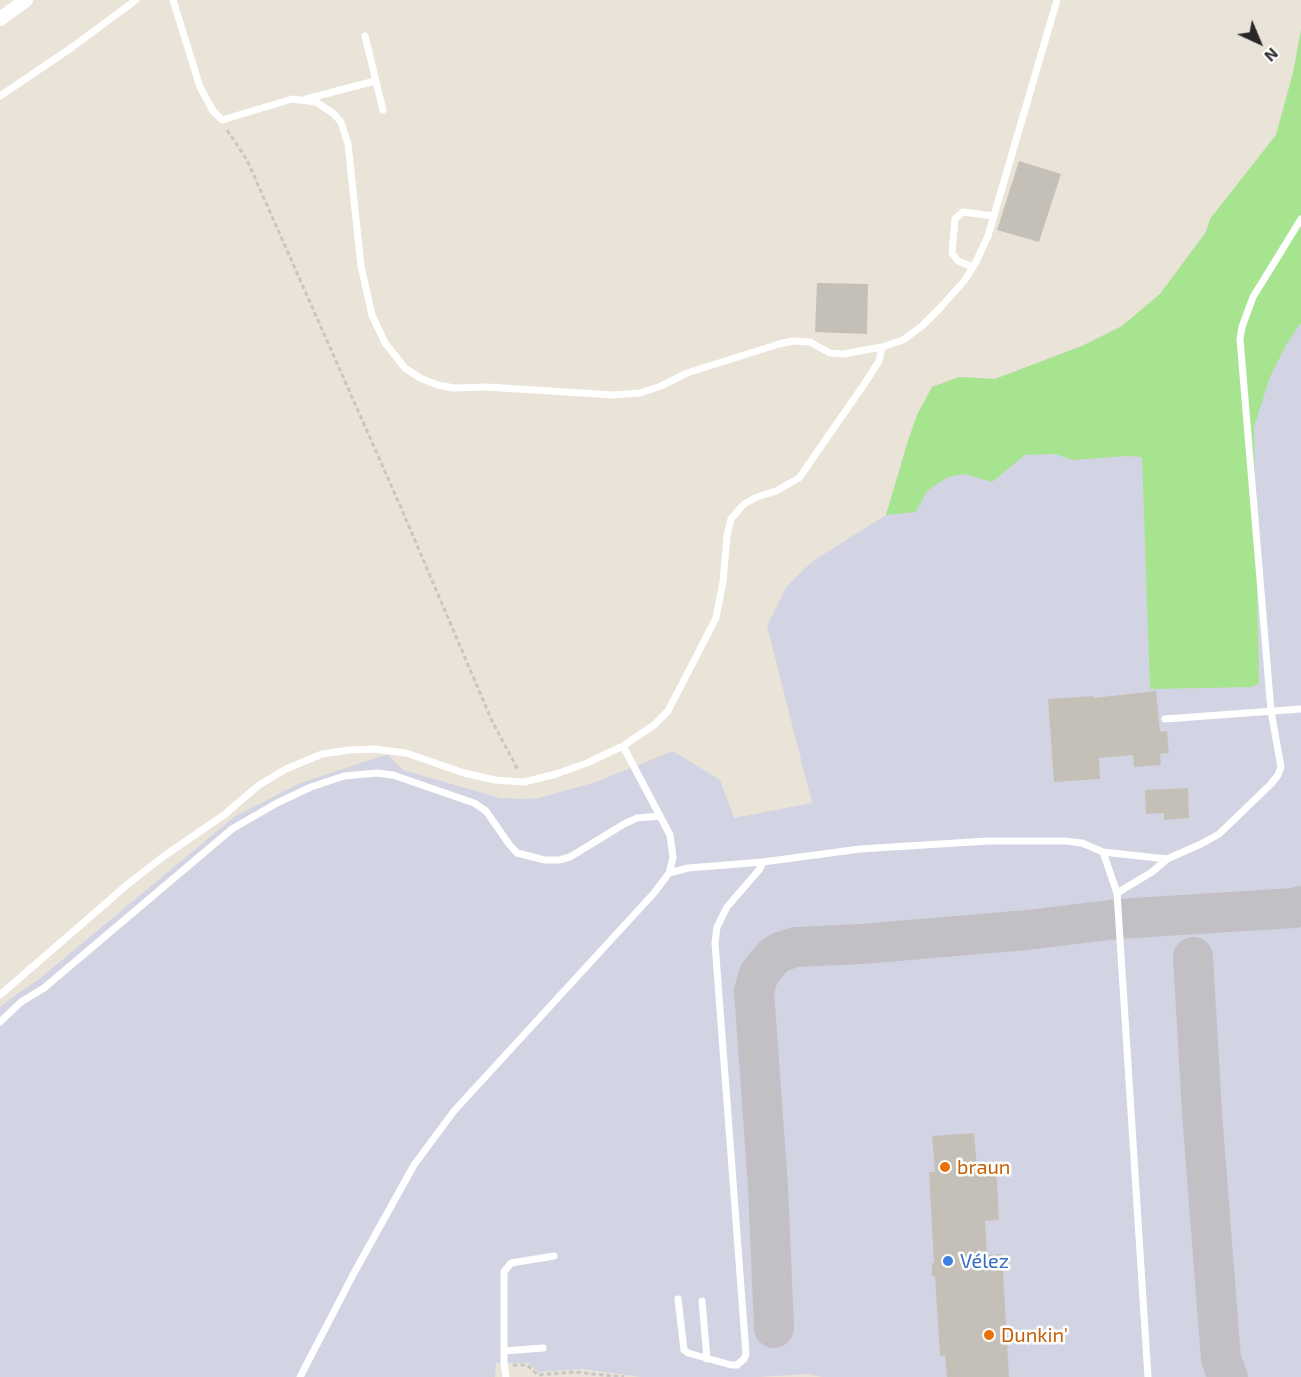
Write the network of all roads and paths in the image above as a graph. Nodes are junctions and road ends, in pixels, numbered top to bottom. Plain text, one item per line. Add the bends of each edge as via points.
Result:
1 (26, 0) edge
2 (136, 0) edge
3 (173, 0) edge
4 (1057, 0) edge
5 (0, 19) edge
6 (365, 36) dead end
7 (375, 81) junction
8 (0, 96) edge
9 (303, 100) junction
10 (383, 110) dead end
11 (222, 120) junction
12 (994, 216) junction
13 (1301, 219) edge
14 (973, 267) junction
15 (882, 347) junction
16 (1301, 709) edge
17 (1271, 711) junction
18 (1165, 719) dead end
19 (623, 746) junction
20 (524, 782) junction
21 (660, 816) junction
22 (1103, 852) junction
23 (1167, 859) junction
24 (763, 862) junction
25 (669, 873) junction
26 (1117, 893) junction
27 (0, 995) edge
28 (0, 1022) edge
29 (554, 1256) dead end
30 (678, 1299) dead end
31 (702, 1301) dead end
32 (543, 1348) dead end
33 (504, 1351) junction
34 (707, 1359) junction
35 (504, 1365) junction
36 (300, 1377) edge
37 (506, 1377) edge
38 (624, 1377) edge
39 (1148, 1377) edge

1 - 5 street
2 - 8 lane
3 - 11 lane via 200,87
4 - 12 lane
6 - 7 lane
7 - 9 lane
7 - 10 lane
9 - 11 lane via 292,99
9 - 15 lane via 316,102 341,122 348,144 361,266 372,315 394,357 420,378 454,388 622,394 651,389 687,373 794,341 810,342 836,354
11 - 20 path via 251,169 492,720
12 - 14 lane
12 - 14 lane via 963,212 955,219 952,253 958,261
13 - 17 lane via 1253,297 1240,339
14 - 15 lane via 922,326
15 - 19 lane via 866,383 799,478 744,504 731,519 723,582 710,632 668,711 654,726
16 - 17 lane
17 - 18 lane
17 - 23 lane via 1281,767 1278,775 1219,834
19 - 20 lane via 587,763
19 - 21 lane
20 - 27 lane via 464,773 406,753 374,749 322,754 285,769 128,884
21 - 25 lane via 672,844
21 - 28 lane via 637,818 570,857 545,860 518,853 486,811 468,800 393,775 344,776 277,803 232,829
22 - 23 lane
22 - 24 lane via 1065,841 988,841 860,849
22 - 26 lane
23 - 26 lane
24 - 25 lane
24 - 34 lane via 727,906 717,927 715,943 746,1354 736,1365
25 - 36 lane via 447,1120 414,1165
26 - 39 lane
29 - 33 lane via 511,1263 504,1272
30 - 34 lane via 682,1347 687,1353
31 - 34 lane
32 - 33 lane
33 - 35 lane
35 - 37 lane
35 - 38 path via 527,1365 538,1375 569,1372

